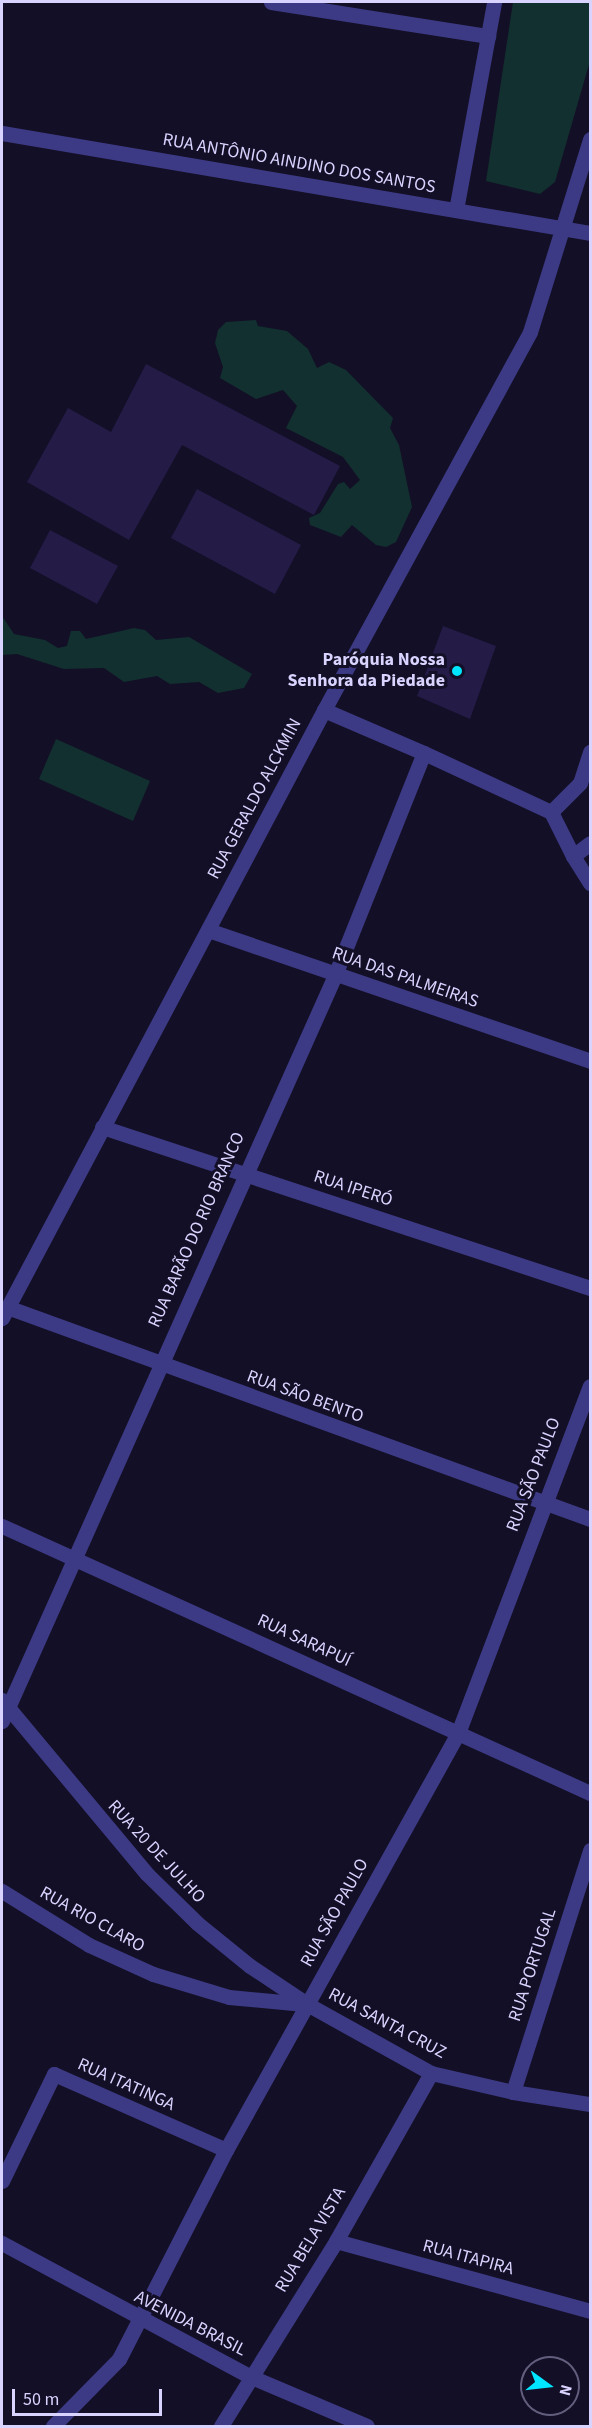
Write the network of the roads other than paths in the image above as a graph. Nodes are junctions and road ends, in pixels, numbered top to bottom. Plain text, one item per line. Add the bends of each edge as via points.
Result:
1 (271, 2) edge
2 (495, 2) edge
3 (488, 36) junction
4 (2, 133) edge
5 (591, 139) edge
6 (456, 210) junction
7 (566, 230) junction
8 (591, 233) edge
9 (324, 710) junction
10 (591, 752) edge
11 (423, 753) junction
12 (550, 812) junction
13 (591, 843) edge
14 (573, 856) junction
15 (591, 883) edge
16 (208, 930) junction
17 (335, 975) junction
18 (591, 1061) edge
19 (102, 1127) junction
20 (243, 1174) junction
21 (591, 1288) edge
22 (4, 1312) edge
23 (158, 1365) junction
24 (591, 1386) edge
25 (543, 1503) junction
26 (591, 1519) edge
27 (2, 1526) edge
28 (75, 1558) junction
29 (3, 1709) edge
30 (458, 1733) junction
31 (591, 1793) edge
32 (591, 1850) edge
33 (2, 1891) edge
34 (307, 2004) junction
35 (431, 2073) junction
36 (513, 2092) junction
37 (591, 2104) edge
38 (226, 2150) junction
39 (2, 2181) edge
40 (336, 2241) junction
41 (2, 2243) edge
42 (591, 2312) edge
43 (139, 2321) junction
44 (249, 2376) junction
45 (52, 2427) edge
46 (221, 2427) edge
47 (367, 2427) edge

1 - 3 street
2 - 3 street
3 - 6 street
4 - 6 street, RUA ANTÔNIO AINDINO DOS SANTOS
5 - 7 street, RUA GERALDO ALCKMIN
6 - 7 street, RUA ANTÔNIO AINDINO DOS SANTOS
7 - 8 street, RUA ANTÔNIO AINDINO DOS SANTOS
7 - 9 street, RUA GERALDO ALCKMIN via 530,332
9 - 11 street
9 - 16 street, RUA GERALDO ALCKMIN
10 - 12 street via 580,783
11 - 12 street
11 - 17 street, RUA BARÃO DO RIO BRANCO
12 - 14 street
13 - 14 street
14 - 15 street
16 - 17 street, RUA DAS PALMEIRAS
16 - 19 street, RUA GERALDO ALCKMIN
17 - 18 street, RUA DAS PALMEIRAS
17 - 20 street, RUA BARÃO DO RIO BRANCO
19 - 20 street, RUA IPERÓ
19 - 22 street, RUA GERALDO ALCKMIN
20 - 21 street, RUA IPERÓ
20 - 23 street, RUA BARÃO DO RIO BRANCO
22 - 23 street, RUA SÃO BENTO
23 - 25 street, RUA SÃO BENTO
23 - 28 street, RUA BARÃO DO RIO BRANCO
24 - 25 street, RUA SÃO PAULO
25 - 26 street, RUA SÃO BENTO
25 - 30 street, RUA SÃO PAULO
27 - 28 street, RUA SARAPUÍ
28 - 29 street, RUA BARÃO DO RIO BRANCO
28 - 30 street, RUA SARAPUÍ
29 - 34 street, RUA 20 DE JULHO via 197,1923
30 - 31 street, RUA SARAPUÍ
30 - 34 street, RUA SÃO PAULO
32 - 36 street, RUA PORTUGAL
33 - 34 street, RUA RIO CLARO via 89,1945 153,1974 229,1996
34 - 35 street, RUA SANTA CRUZ
34 - 38 street, RUA SÃO PAULO
35 - 36 street, RUA SANTA CRUZ
35 - 40 street, RUA BELA VISTA
36 - 37 street, RUA SANTA CRUZ
38 - 39 street, RUA ITATINGA via 54,2074
38 - 43 street, RUA SÃO PAULO
40 - 42 street, RUA ITAPIRA
40 - 44 street, RUA BELA VISTA
41 - 43 street, AVENIDA BRASIL
43 - 44 street, AVENIDA BRASIL
43 - 45 street, RUA SÃO PAULO via 119,2359
44 - 46 street, RUA BELA VISTA
44 - 47 street, AVENIDA BRASIL

